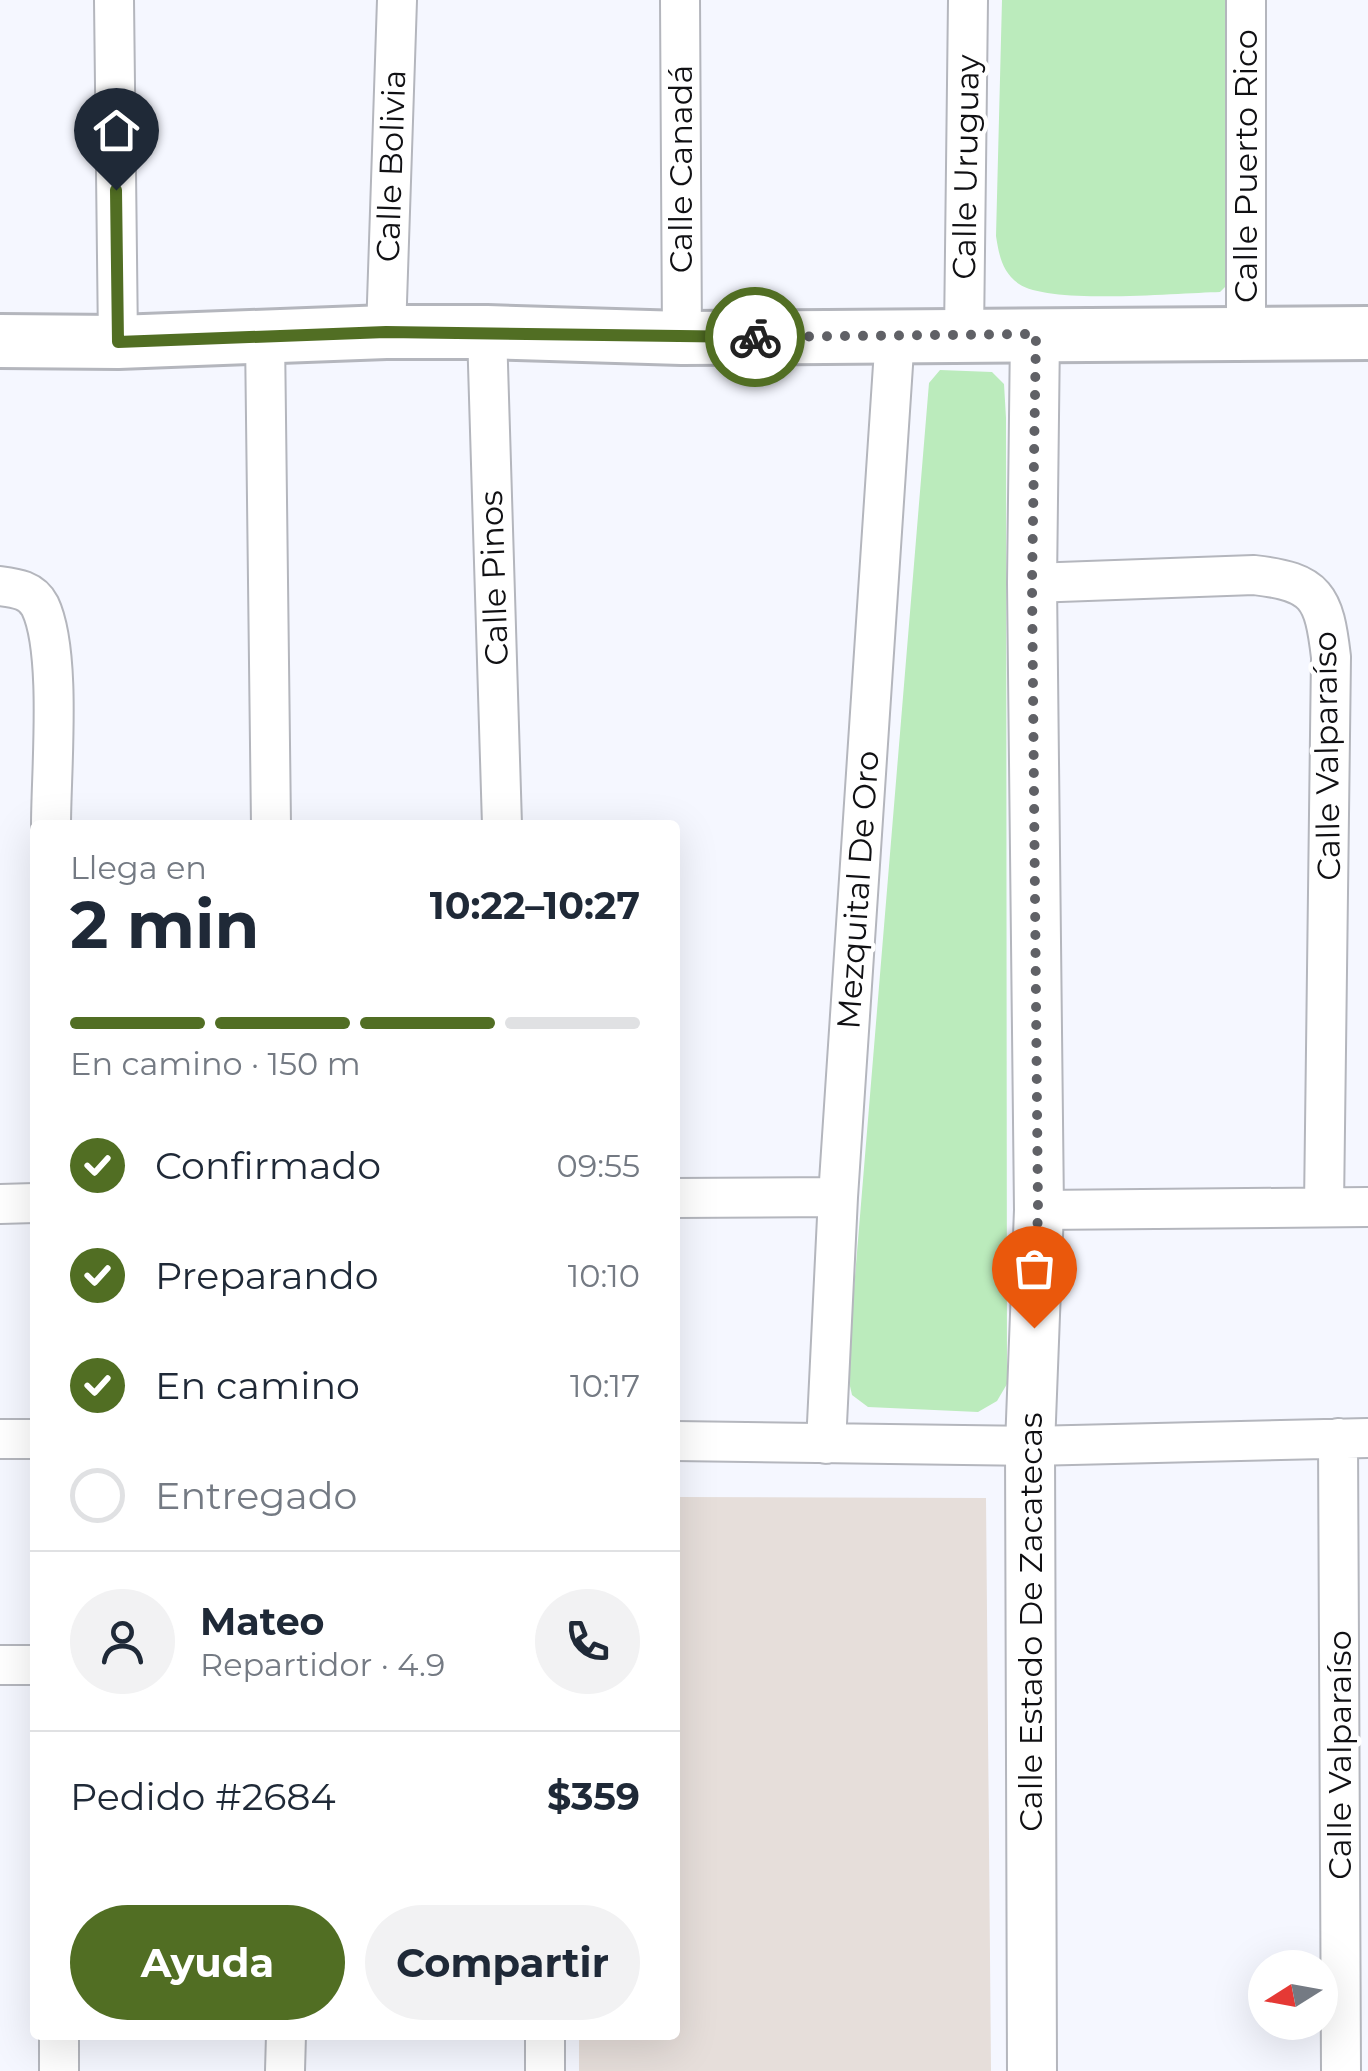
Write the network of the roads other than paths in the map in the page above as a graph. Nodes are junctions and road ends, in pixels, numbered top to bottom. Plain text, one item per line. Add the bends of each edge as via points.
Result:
1 (114, 0) edge
2 (397, 0) edge
3 (680, 0) edge
4 (968, 0) edge
5 (1246, 0) edge
6 (386, 332) junction
7 (487, 332) junction
8 (1246, 332) junction
9 (1368, 333) edge
10 (1036, 334) junction
11 (895, 335) junction
12 (964, 335) junction
13 (265, 337) junction
14 (682, 338) junction
15 (0, 341) edge
16 (118, 342) junction
17 (1032, 583) junction
18 (0, 586) edge
19 (51, 820) edge
20 (271, 820) edge
21 (502, 820) edge
22 (838, 1196) junction
23 (680, 1198) edge
24 (0, 1204) edge
25 (30, 1204) edge
26 (1324, 1207) junction
27 (1368, 1207) edge
28 (1038, 1210) junction
29 (1353, 1438) edge
30 (0, 1439) edge
31 (30, 1439) edge
32 (680, 1441) edge
33 (826, 1444) junction
34 (1030, 1446) junction
35 (0, 1665) edge
36 (30, 1665) edge
37 (59, 2040) edge
38 (286, 2040) edge
39 (545, 2040) edge
40 (59, 2071) edge
41 (285, 2071) edge
42 (545, 2071) edge
43 (1032, 2071) edge
44 (1341, 2071) edge

1 - 16 street
2 - 6 street, Calle Bolivia
3 - 14 street, Calle Canadá
4 - 12 street, Calle Uruguay
5 - 8 street, Calle Puerto Rico
6 - 7 main road
6 - 13 main road
7 - 14 main road
7 - 21 street, Calle Pinos
8 - 9 main road
8 - 10 main road
10 - 12 main road
10 - 17 street, Calle Estado De Zacatecas
11 - 12 main road
11 - 14 main road
11 - 22 street, Mezquital De Oro
13 - 16 main road
13 - 20 street
15 - 16 main road
17 - 26 street, Calle Valparaíso via 1270,576 1312,592 1326,618
17 - 28 street, Calle Estado De Zacatecas
18 - 19 street via 22,589 39,603 52,666
22 - 23 street
22 - 33 street, Mezquital De Oro
24 - 25 street
26 - 27 street
26 - 28 street
28 - 34 street, Calle Estado De Zacatecas
29 - 34 street
29 - 44 street, Calle Valparaíso
30 - 31 street
32 - 33 street
33 - 34 street
34 - 43 street, Calle Estado De Zacatecas
35 - 36 street
37 - 40 street
38 - 41 street
39 - 42 street

